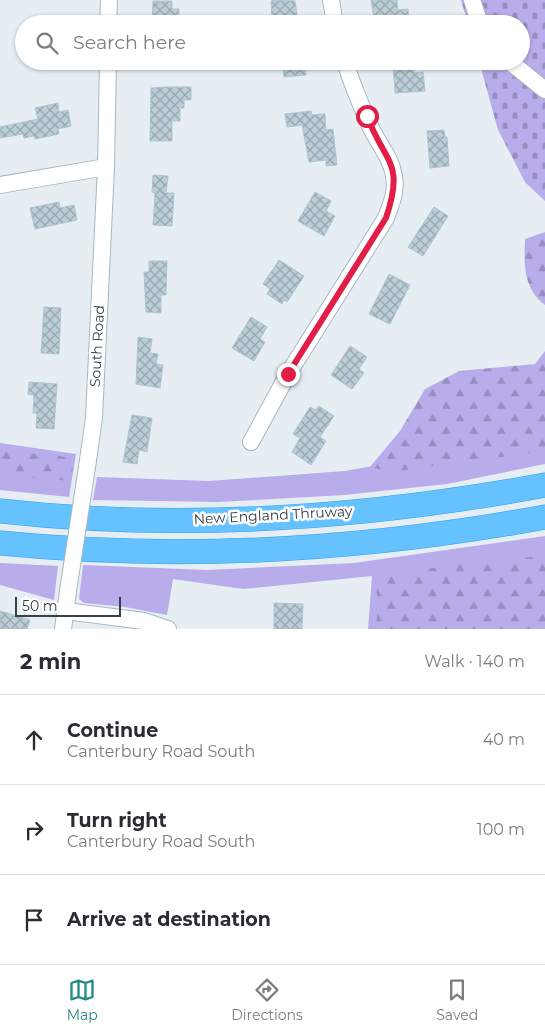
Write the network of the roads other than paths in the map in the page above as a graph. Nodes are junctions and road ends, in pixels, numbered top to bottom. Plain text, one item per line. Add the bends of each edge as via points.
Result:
1 (109, 0) edge
2 (331, 0) edge
3 (472, 0) edge
4 (108, 15) edge
5 (334, 15) edge
6 (477, 15) edge
7 (108, 70) edge
8 (347, 70) edge
9 (519, 70) edge
10 (545, 90) edge
11 (106, 167) junction
12 (0, 185) edge
13 (251, 442) dead end
14 (545, 485) edge
15 (0, 511) edge
16 (545, 517) edge
17 (0, 543) edge
18 (66, 611) junction
19 (63, 629) edge
20 (168, 629) edge

1 - 4 street
2 - 5 street
3 - 6 street
7 - 11 street, South Road
8 - 13 street via 372,130 391,162 395,177 394,194 386,218 288,374
9 - 10 street
11 - 12 street
11 - 18 street, South Road, bridge via 94,418
14 - 15 highway, New England Thruway via 418,505 264,518 109,518
16 - 17 highway via 461,532 301,547 140,550
18 - 19 street, South Road
18 - 20 street via 144,621

